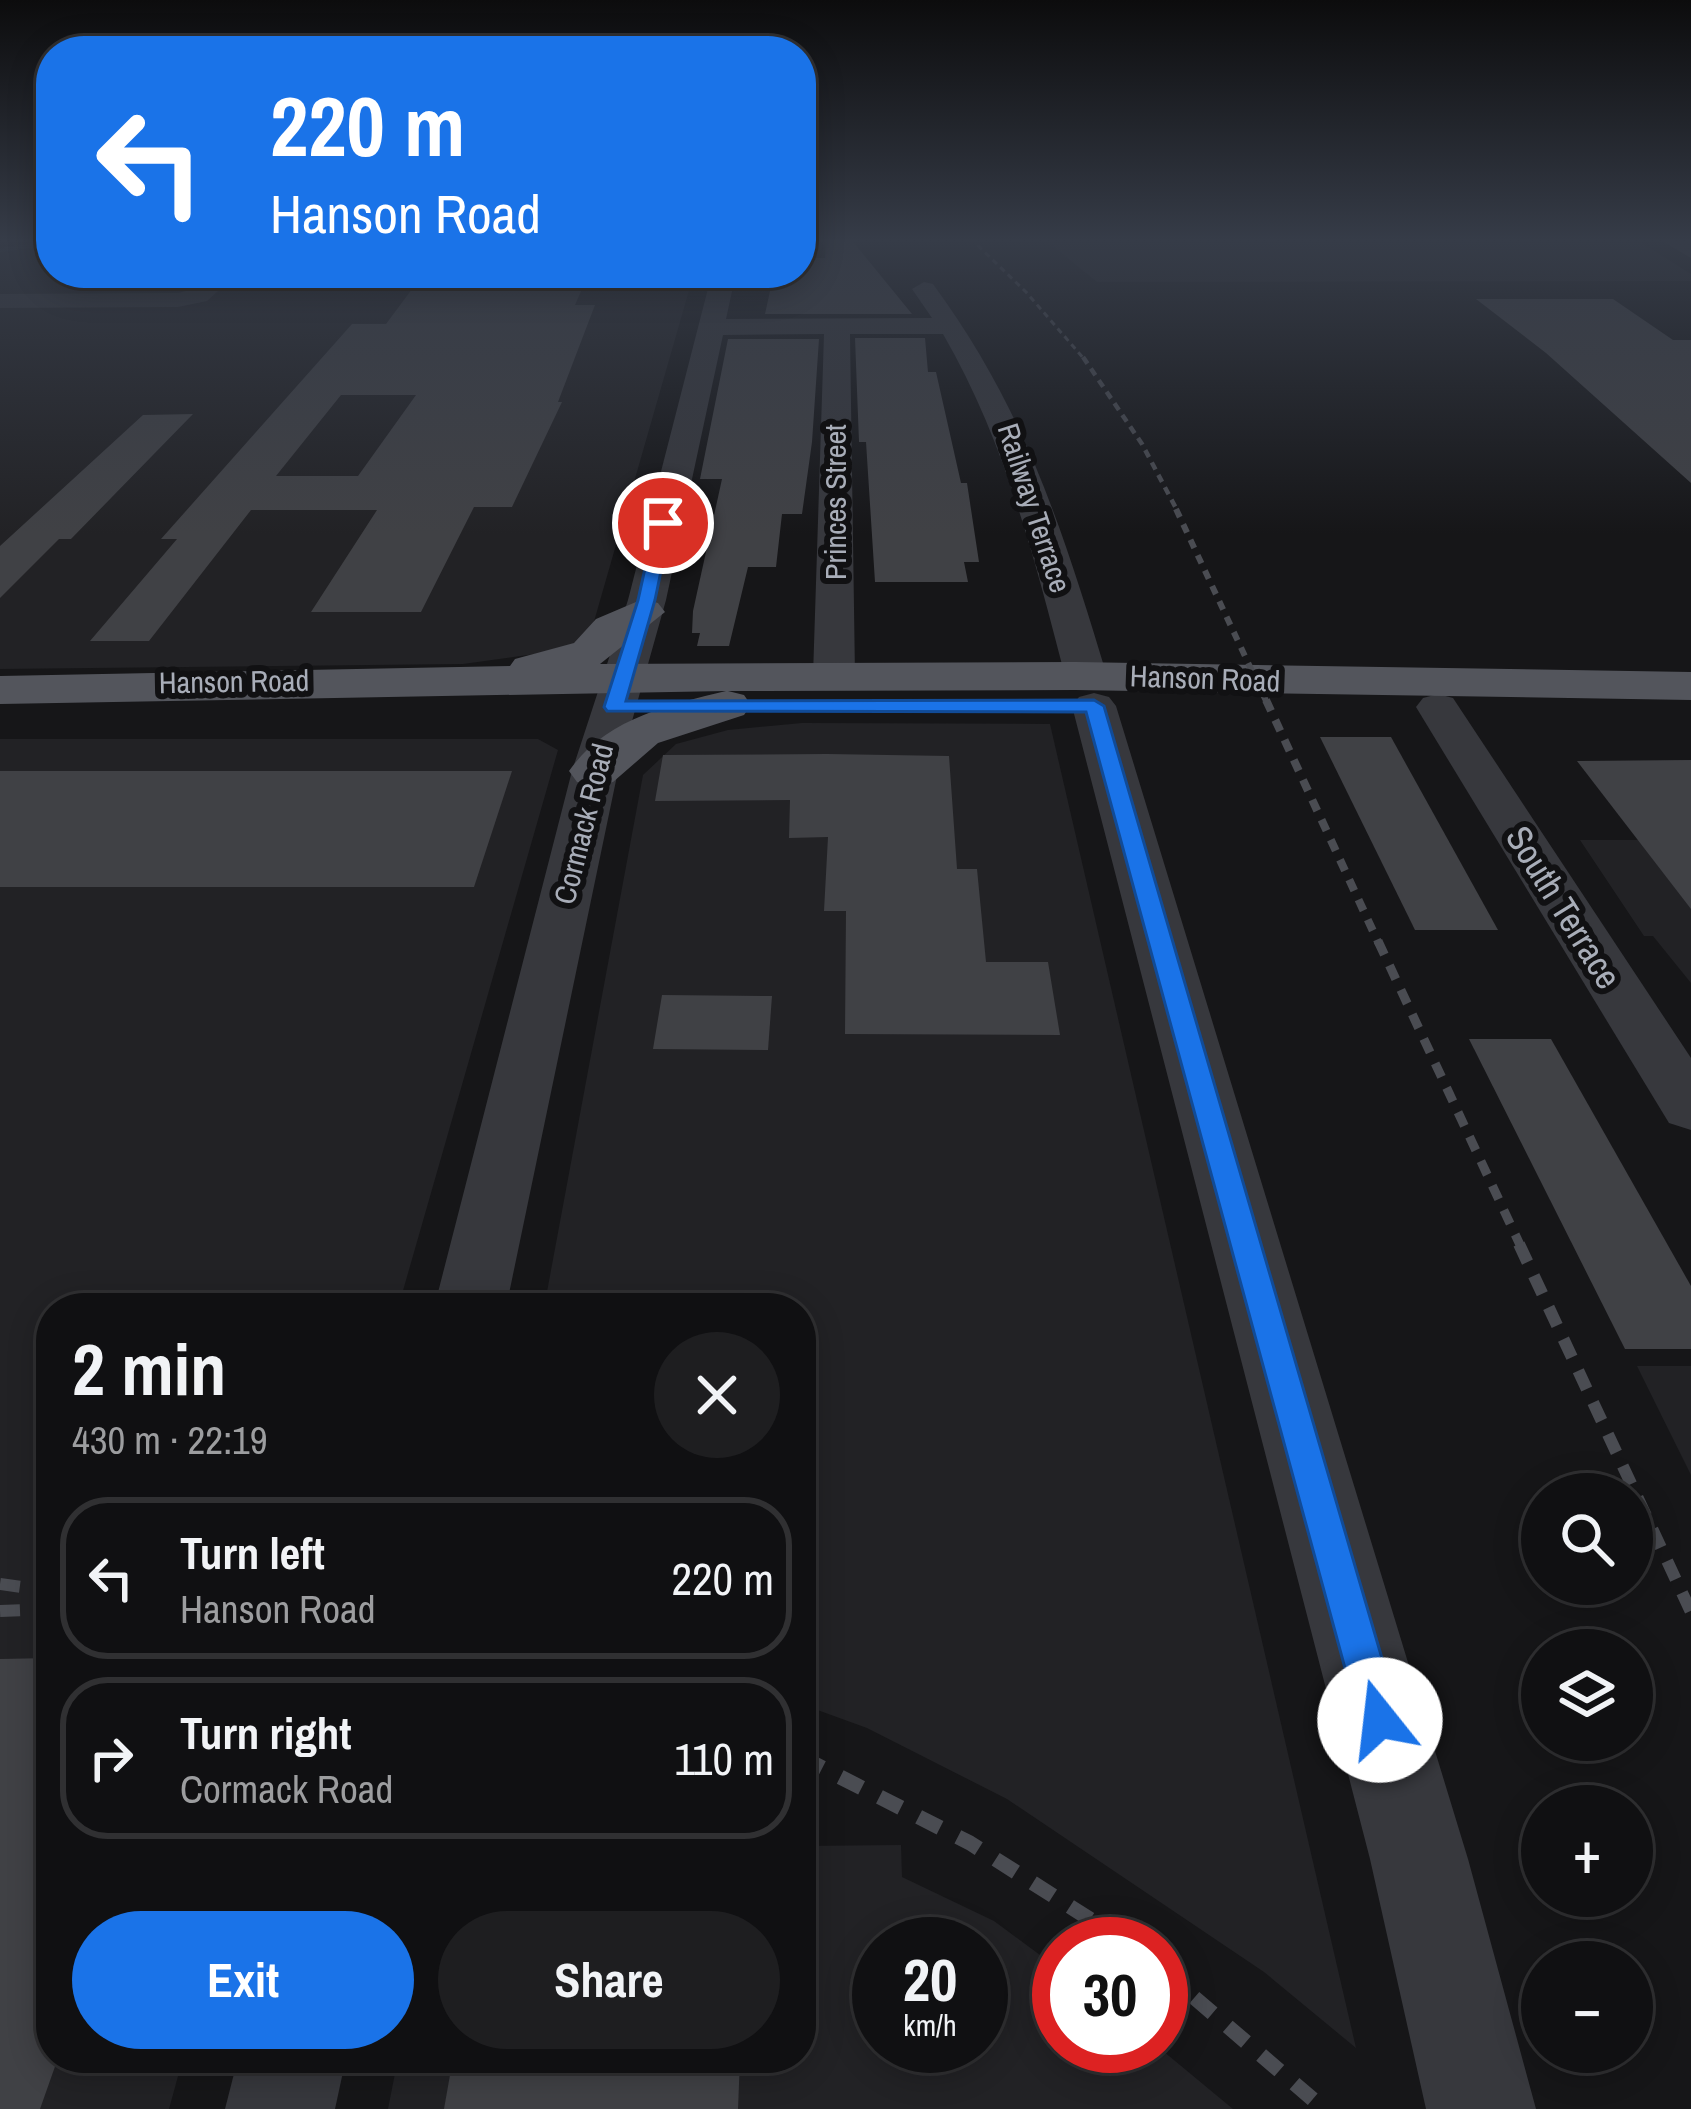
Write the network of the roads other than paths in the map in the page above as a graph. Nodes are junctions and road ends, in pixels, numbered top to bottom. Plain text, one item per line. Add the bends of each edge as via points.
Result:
1 (710, 336) edge
2 (837, 336) edge
3 (959, 336) edge
4 (645, 606) junction
5 (834, 676) junction
6 (1494, 685) junction
7 (1691, 686) edge
8 (0, 690) edge
9 (713, 691) junction
10 (1090, 691) junction
11 (499, 692) junction
12 (619, 692) junction
13 (0, 706) edge
14 (1438, 707) junction
15 (1691, 709) edge
16 (595, 771) junction
17 (1691, 1107) edge
18 (473, 1293) edge
19 (288, 2073) edge
20 (280, 2109) edge
21 (1481, 2109) edge

1 - 4 street, Cormack Road
2 - 5 street, Princes Street
3 - 10 street, Railway Terrace via 1020,450
4 - 9 main road via 680,662
4 - 11 main road via 612,628 602,646
4 - 12 street, Cormack Road
5 - 9 main road, Hanson Road
5 - 10 main road, Hanson Road
6 - 7 main road, Hanson Road
6 - 10 main road, Hanson Road
6 - 14 main road
8 - 11 main road, Hanson Road
9 - 10 main road, Hanson Road
9 - 12 main road, Hanson Road
9 - 16 main road via 681,723 631,734
10 - 14 main road, Hanson Road
10 - 21 street, Railway Terrace
11 - 12 main road, Hanson Road
11 - 13 main road, Hanson Road
11 - 16 main road via 579,716
12 - 16 street, Cormack Road
14 - 15 main road, Hanson Road
14 - 17 street, South Terrace
16 - 18 street, Cormack Road
19 - 20 street

